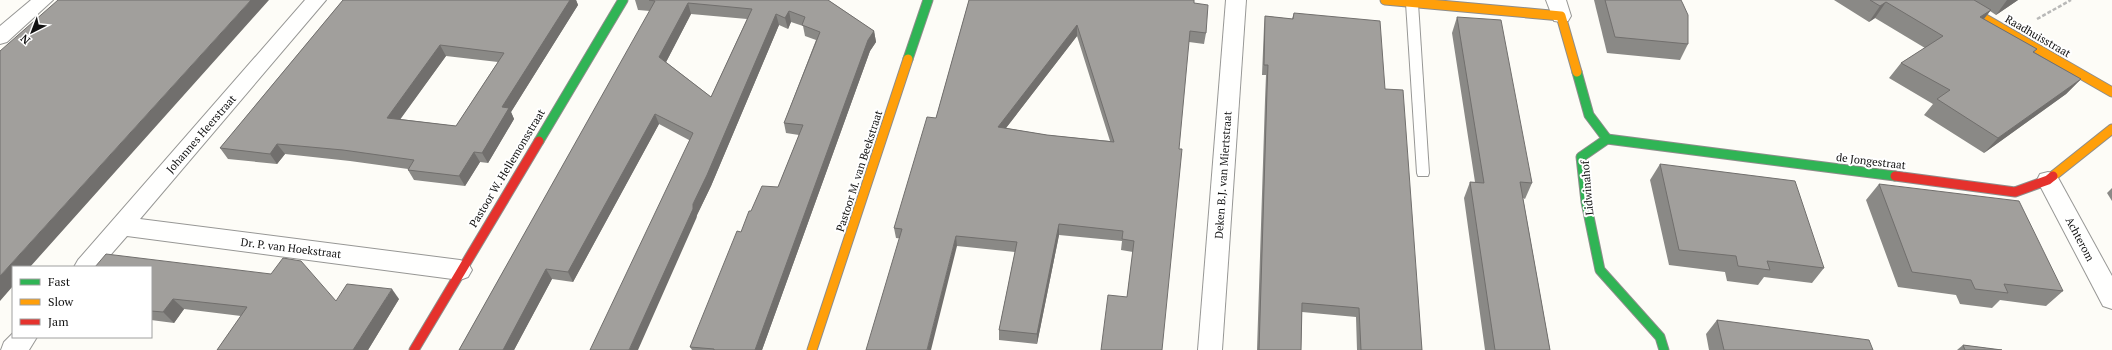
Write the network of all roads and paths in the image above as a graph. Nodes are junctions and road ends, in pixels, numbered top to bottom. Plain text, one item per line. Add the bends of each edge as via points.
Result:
1 (43, 0) edge
2 (316, 0) edge
3 (623, 0) edge
4 (928, 0) edge
5 (1236, 0) edge
6 (1385, 0) edge
7 (1952, 0) edge
8 (2071, 0) edge
9 (1412, 3) junction
10 (1558, 8) edge
11 (2010, 34) junction
12 (0, 36) edge
13 (2112, 92) edge
14 (2112, 129) edge
15 (1607, 139) junction
16 (1423, 173) dead end
17 (2048, 180) junction
18 (122, 226) junction
19 (87, 266) edge
20 (460, 270) junction
21 (2112, 299) edge
22 (24, 338) edge
23 (13, 350) edge
24 (414, 350) edge
25 (812, 350) edge
26 (1210, 350) edge
27 (1664, 350) edge

1 - 12 street
2 - 18 street, Johannes Heerstraat
3 - 20 street, Pastoor W. Hellemonsstraat
4 - 25 street, Pastoor M. van Beekstraat
5 - 26 street, Deken B.J. van Miertstraat
6 - 9 street
7 - 11 street, Raadhuisstraat
8 - 11 path
9 - 10 street
9 - 16 lane
10 - 15 street via 1590,115
11 - 13 street, Raadhuisstraat
14 - 17 street, de Jongestraat
15 - 17 street, de Jongestraat via 2015,192
15 - 27 street, Lidwinahof via 1582,157 1586,202 1600,270 1660,337
17 - 21 street, Achterom
18 - 19 street, Johannes Heerstraat
18 - 20 street, Dr. P. van Hoekstraat
20 - 24 street, Pastoor W. Hellemonsstraat
22 - 23 street

